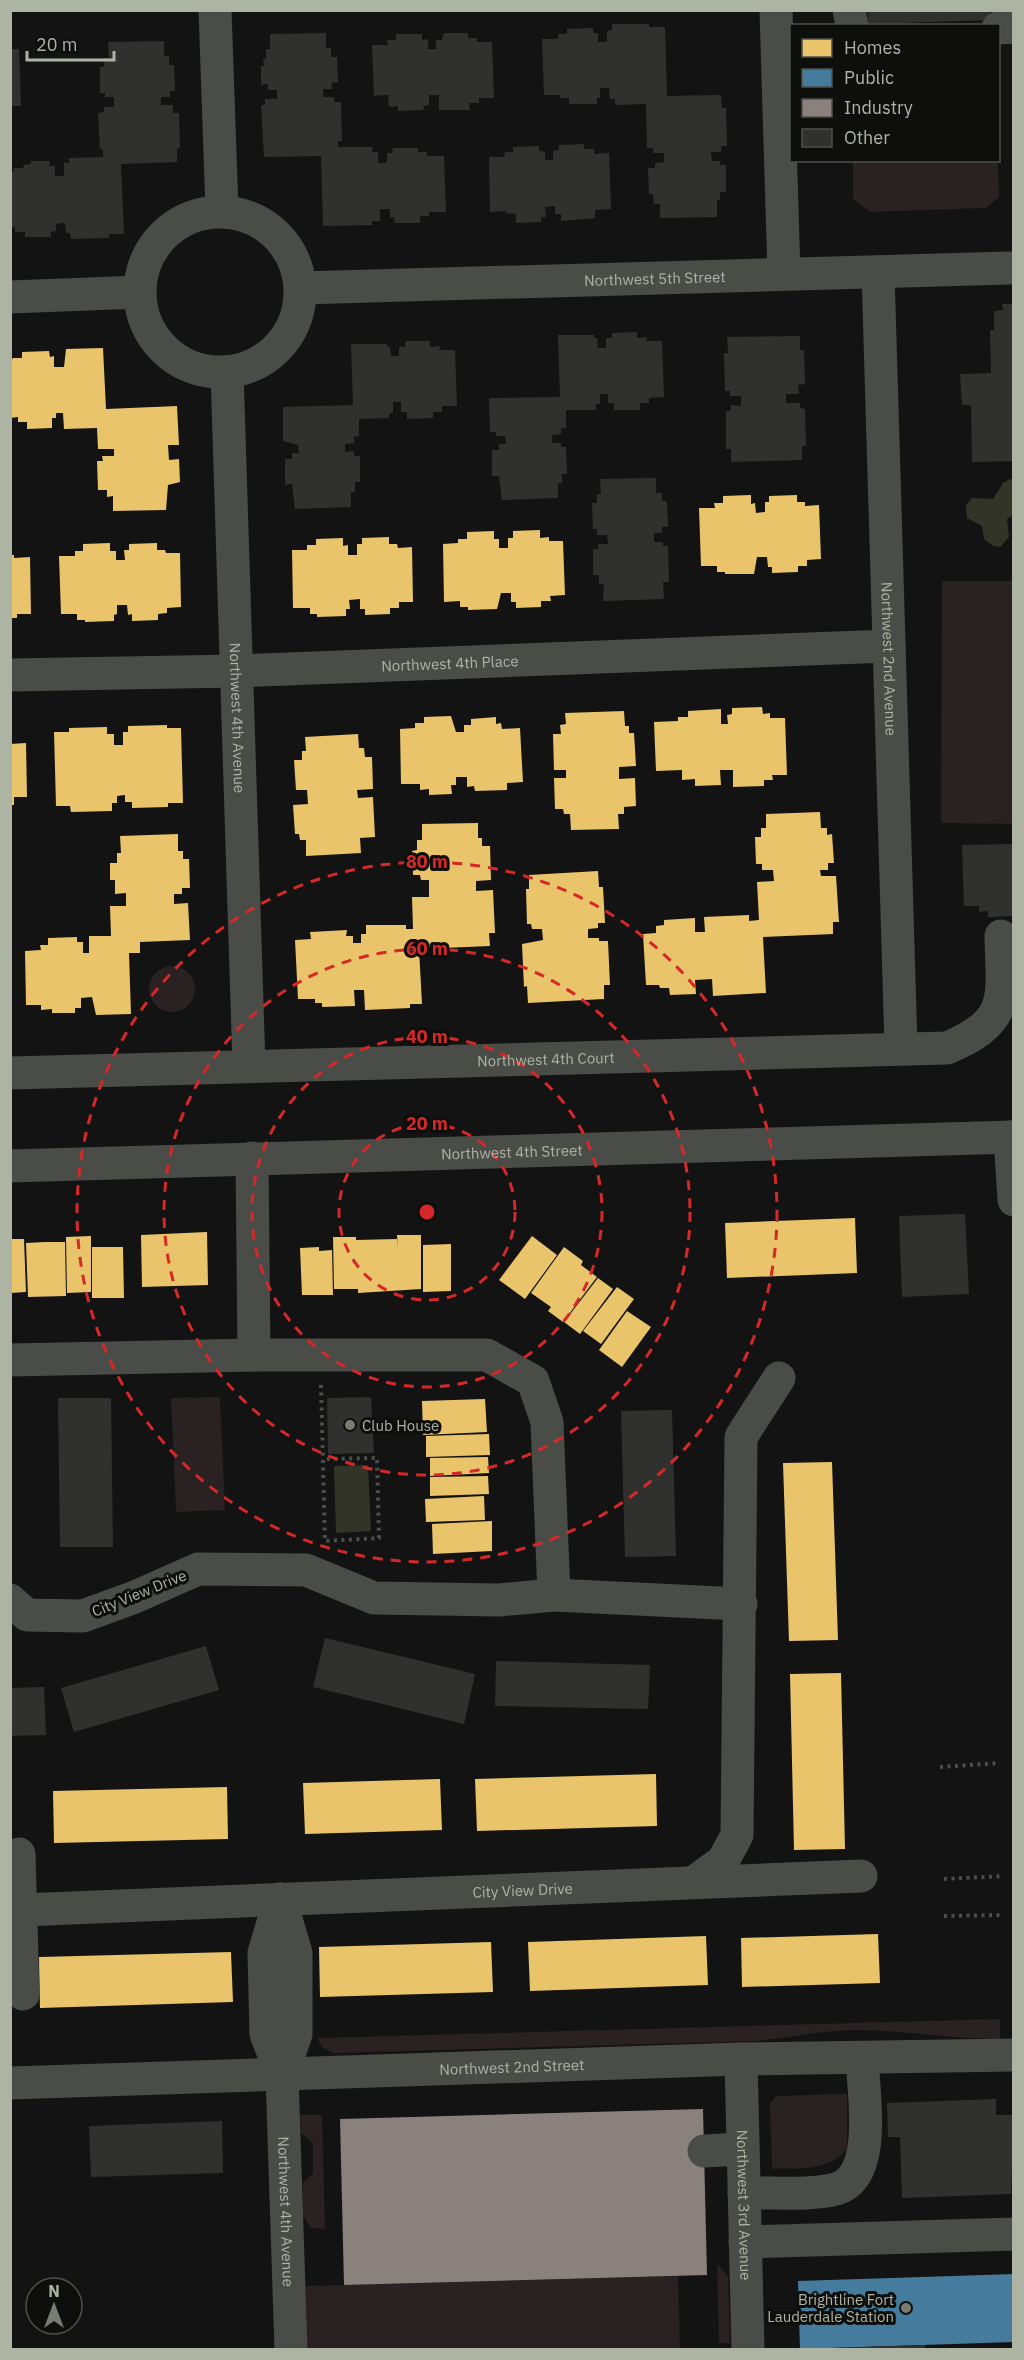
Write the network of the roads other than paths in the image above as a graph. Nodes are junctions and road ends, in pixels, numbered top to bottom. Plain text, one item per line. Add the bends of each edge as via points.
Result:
1 (215, 10) edge
2 (776, 10) edge
3 (222, 210) junction
4 (1009, 268) dead end
5 (878, 272) junction
6 (784, 274) junction
7 (301, 288) junction
8 (140, 292) junction
9 (10, 297) edge
10 (227, 372) junction
11 (889, 646) junction
12 (236, 671) junction
13 (10, 675) edge
14 (1001, 936) dead end
15 (901, 1047) junction
16 (249, 1066) junction
17 (10, 1073) edge
18 (1012, 1137) edge
19 (252, 1158) junction
20 (10, 1166) edge
21 (1014, 1200) edge
22 (254, 1355) junction
23 (10, 1360) edge
24 (779, 1378) dead end
25 (554, 1595) junction
26 (10, 1600) edge
27 (741, 1604) junction
28 (19, 1854) dead end
29 (861, 1876) dead end
30 (694, 1882) junction
31 (280, 1899) junction
32 (21, 1910) junction
33 (23, 1994) dead end
34 (1014, 2055) edge
35 (862, 2058) junction
36 (741, 2059) junction
37 (282, 2075) junction
38 (10, 2083) edge
39 (743, 2149) junction
40 (704, 2151) dead end
41 (744, 2193) junction
42 (1014, 2234) edge
43 (745, 2242) junction
44 (291, 2349) edge
45 (748, 2349) edge

1 - 3 street
2 - 6 street
3 - 7 street via 265,225 284,242 296,264
3 - 8 street via 172,228 155,246 144,268
4 - 5 street, Northwest 5th Street
5 - 6 street, Northwest 5th Street
5 - 11 street, Northwest 2nd Avenue
6 - 7 street, Northwest 5th Street
7 - 10 street via 298,312 289,335 272,353 251,366
8 - 9 street
8 - 10 street via 143,314 166,351 184,364
10 - 12 street, Northwest 4th Avenue
11 - 12 street, Northwest 4th Place
11 - 15 street, Northwest 2nd Avenue
12 - 13 street, Northwest 4th Place
12 - 16 street, Northwest 4th Avenue
14 - 15 street, Northwest 4th Court via 1002,998 994,1018 975,1036 947,1048
15 - 16 street, Northwest 4th Court
16 - 17 street, Northwest 4th Court
18 - 19 street, Northwest 4th Street
18 - 21 street
19 - 20 street, Northwest 4th Street
19 - 22 street
22 - 23 street
22 - 25 street via 487,1355 533,1381 547,1422
24 - 27 street via 741,1437
25 - 26 street, City View Drive via 499,1600 374,1598 306,1570 198,1569 83,1616 27,1615
25 - 27 street, City View Drive
27 - 30 street via 737,1835 723,1861
28 - 32 street
29 - 30 street, City View Drive
30 - 31 street, City View Drive
31 - 32 street, City View Drive
31 - 37 street via 264,1953 266,2034
32 - 33 street
34 - 35 street, Northwest 2nd Street
35 - 36 street, Northwest 2nd Street
35 - 41 street via 864,2151 858,2172 839,2188 824,2191
36 - 37 street, Northwest 2nd Street
36 - 39 street, Northwest 3rd Avenue
37 - 38 street, Northwest 2nd Street
37 - 44 street, Northwest 4th Avenue
39 - 40 street
39 - 41 street, Northwest 3rd Avenue
41 - 43 street, Northwest 3rd Avenue
42 - 43 street
43 - 45 street, Northwest 3rd Avenue

